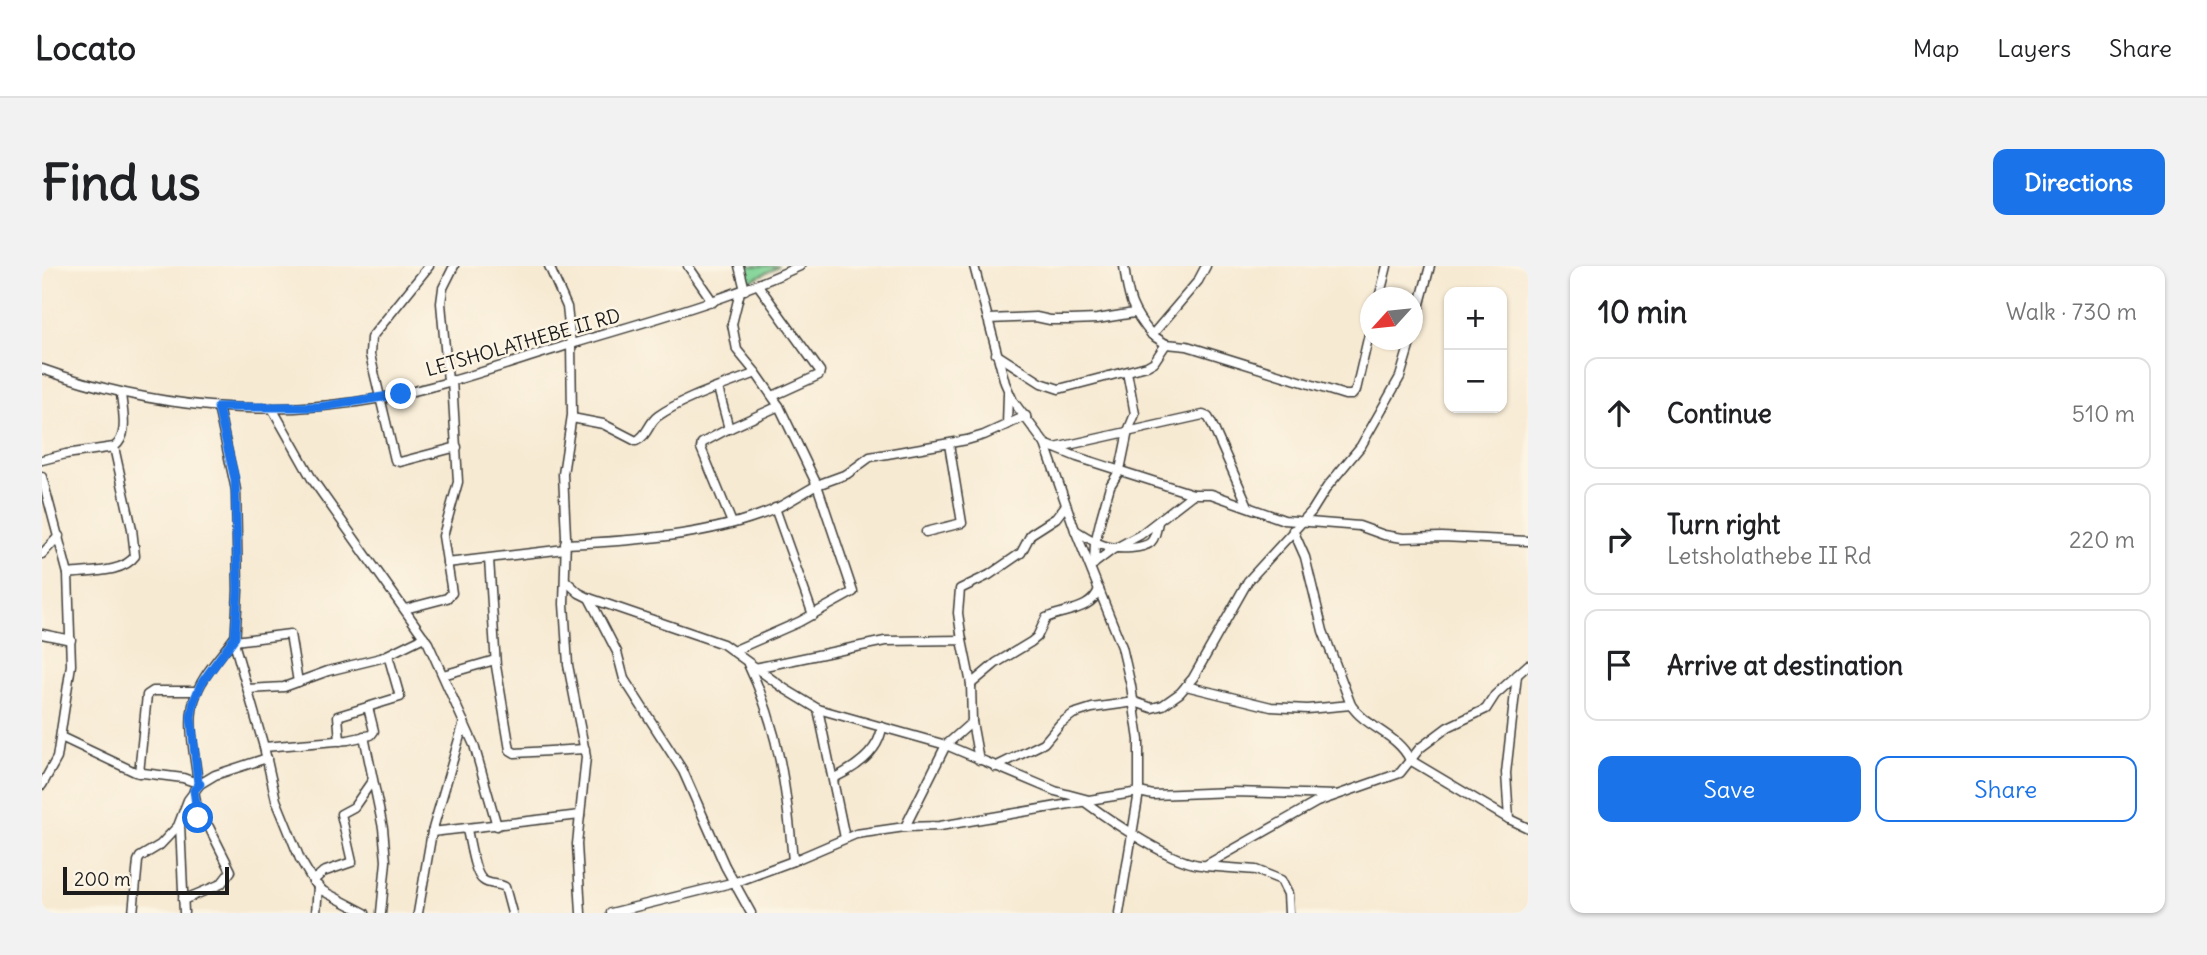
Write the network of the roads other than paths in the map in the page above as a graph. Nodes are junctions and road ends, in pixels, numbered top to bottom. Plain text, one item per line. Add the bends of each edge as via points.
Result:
1 (429, 266) edge
2 (454, 266) edge
3 (550, 266) edge
4 (688, 266) edge
5 (739, 266) edge
6 (800, 266) edge
7 (974, 266) edge
8 (1124, 266) edge
9 (1206, 266) edge
10 (1387, 266) edge
11 (1430, 266) edge
12 (758, 285) junction
13 (1382, 287) edge
14 (742, 291) junction
15 (1423, 292) edge
16 (713, 302) junction
17 (1134, 313) junction
18 (988, 319) junction
19 (1152, 335) junction
20 (571, 344) junction
21 (1166, 344) junction
22 (1365, 350) edge
23 (1408, 350) edge
24 (996, 354) junction
25 (42, 371) edge
26 (1127, 372) junction
27 (756, 373) junction
28 (450, 381) junction
29 (718, 388) junction
30 (1008, 390) junction
31 (121, 393) junction
32 (773, 396) junction
33 (381, 398) junction
34 (779, 406) junction
35 (218, 407) junction
36 (272, 408) junction
37 (1026, 416) junction
38 (572, 418) junction
39 (1007, 425) junction
40 (729, 429) junction
41 (1128, 431) junction
42 (949, 443) junction
43 (1045, 443) junction
44 (114, 447) junction
45 (457, 447) junction
46 (1055, 448) junction
47 (42, 460) edge
48 (1120, 470) junction
49 (42, 477) edge
50 (817, 485) junction
51 (1194, 494) junction
52 (1066, 505) junction
53 (1248, 506) junction
54 (775, 508) junction
55 (1158, 522) junction
56 (732, 523) junction
57 (1301, 523) junction
58 (1075, 530) junction
59 (1293, 530) junction
60 (926, 532) dead end
61 (57, 539) junction
62 (1528, 541) edge
63 (42, 543) edge
64 (1096, 543) junction
65 (565, 547) junction
66 (1112, 550) junction
67 (42, 554) edge
68 (489, 559) junction
69 (447, 563) junction
70 (1092, 565) junction
71 (68, 574) junction
72 (566, 581) junction
73 (1099, 589) junction
74 (589, 598) junction
75 (405, 609) junction
76 (813, 615) junction
77 (42, 634) edge
78 (424, 637) junction
79 (235, 639) junction
80 (71, 640) junction
81 (962, 640) junction
82 (733, 651) junction
83 (388, 654) junction
84 (495, 660) junction
85 (747, 662) junction
86 (1528, 665) edge
87 (755, 668) junction
88 (443, 675) junction
89 (1517, 676) junction
90 (298, 682) junction
91 (971, 684) junction
92 (1186, 686) junction
93 (248, 689) junction
94 (197, 691) junction
95 (1135, 702) junction
96 (1351, 705) junction
97 (368, 707) junction
98 (818, 709) junction
99 (464, 722) junction
100 (972, 722) junction
101 (882, 727) junction
102 (364, 736) junction
103 (61, 737) junction
104 (340, 741) junction
105 (946, 745) junction
106 (264, 747) junction
107 (585, 750) junction
108 (267, 758) junction
109 (979, 760) junction
110 (1410, 760) junction
111 (995, 767) junction
112 (139, 774) junction
113 (834, 778) junction
114 (372, 781) junction
115 (42, 785) edge
116 (197, 786) junction
117 (1139, 792) junction
118 (1336, 795) junction
119 (1087, 801) junction
120 (580, 815) junction
121 (1509, 819) junction
122 (180, 824) junction
123 (497, 826) junction
124 (905, 827) junction
125 (1528, 828) edge
126 (467, 830) junction
127 (432, 832) junction
128 (1130, 834) junction
129 (845, 838) junction
130 (793, 861) junction
131 (1202, 866) junction
132 (734, 882) junction
133 (315, 884) junction
134 (183, 900) junction
135 (133, 913) edge
136 (184, 913) edge
137 (316, 913) edge
138 (366, 913) edge
139 (381, 913) edge
140 (418, 913) edge
141 (512, 913) edge
142 (581, 913) edge
143 (611, 913) edge
144 (751, 913) edge
145 (1119, 913) edge
146 (1289, 913) edge

1 - 33 street via 371,338 370,355
2 - 28 street via 441,303
3 - 20 street via 567,307
4 - 16 street
5 - 14 street
6 - 12 street, LETSHOLATHEBE II RD
7 - 18 street
8 - 17 street
9 - 19 street
10 - 13 street
11 - 15 street
12 - 14 street, LETSHOLATHEBE II RD
12 - 32 street via 820,371
14 - 16 street, LETSHOLATHEBE II RD
14 - 27 street via 732,324 734,342
16 - 20 street, LETSHOLATHEBE II RD
17 - 18 street via 1097,319
17 - 19 street
18 - 24 street
19 - 21 street
20 - 28 street, LETSHOLATHEBE II RD
20 - 38 street
21 - 22 street via 1187,346 1345,395 1356,390
21 - 26 street via 1151,365
23 - 57 street via 1400,377 1361,446
24 - 26 street via 1059,389
24 - 30 street
25 - 31 street, LETSHOLATHEBE II RD
26 - 41 street via 1135,414
27 - 29 street
27 - 32 street
28 - 33 street, LETSHOLATHEBE II RD
28 - 45 street
29 - 38 street via 657,417 636,441 603,424
29 - 40 street
30 - 37 street
30 - 39 street
31 - 35 street, LETSHOLATHEBE II RD
31 - 44 street via 123,433
32 - 34 street
33 - 36 street, LETSHOLATHEBE II RD
33 - 45 street via 397,461
34 - 40 street
34 - 50 street
35 - 36 street, LETSHOLATHEBE II RD
35 - 79 street via 236,490
36 - 75 street via 312,479
37 - 39 street
37 - 43 street
38 - 65 street via 563,466
39 - 42 street
40 - 56 street via 701,446
41 - 46 street
41 - 48 street
41 - 53 street via 1208,417
42 - 50 street via 870,457 847,474
42 - 60 street via 962,523
43 - 46 street
43 - 52 street
44 - 47 street
44 - 71 street via 135,556 128,564 112,569
45 - 69 street via 458,482 443,536
46 - 48 street
48 - 51 street
48 - 64 street via 1110,486
49 - 61 street
50 - 54 street
50 - 76 street via 853,592
51 - 53 street via 1211,494
51 - 55 street
52 - 58 street
52 - 81 street via 1056,518 1031,534 1021,553 960,589
53 - 57 street
54 - 56 street
54 - 76 street
55 - 66 street
55 - 66 street via 1147,546
56 - 65 street
57 - 59 street
57 - 62 street via 1359,526 1403,538
58 - 64 street
58 - 70 street
59 - 92 street via 1248,581
59 - 96 street
61 - 63 street
61 - 67 street
61 - 71 street
64 - 66 street
64 - 70 street
65 - 68 street
65 - 72 street
66 - 70 street
68 - 69 street
68 - 84 street
69 - 75 street via 449,597
70 - 73 street
71 - 80 street
72 - 74 street
72 - 107 street via 568,665
73 - 91 street via 1088,605 1046,618 1037,637
73 - 95 street via 1122,647
74 - 82 street via 711,639
74 - 132 street via 617,652 624,679 683,771
75 - 78 street
76 - 82 street
77 - 80 street
78 - 83 street
78 - 88 street
79 - 90 street via 290,634
79 - 93 street
79 - 94 street
80 - 103 street via 71,676
81 - 87 street via 885,641
81 - 91 street
82 - 85 street
83 - 90 street
83 - 97 street via 401,696
84 - 88 street
84 - 107 street via 512,752
85 - 87 street
85 - 130 street via 775,733
86 - 89 street
87 - 98 street
88 - 99 street
89 - 110 street via 1486,709 1448,727
89 - 121 street via 1506,773
90 - 93 street
91 - 100 street
92 - 95 street via 1163,705 1152,708
92 - 96 street via 1271,707
93 - 106 street
94 - 112 street via 153,691 147,695
94 - 116 street via 191,717
95 - 111 street via 1073,714 1044,743
95 - 117 street
96 - 110 street via 1405,749
97 - 102 street via 374,731
97 - 104 street via 338,716
98 - 101 street
98 - 113 street
99 - 123 street
99 - 127 street
100 - 105 street
100 - 109 street
101 - 105 street
101 - 113 street via 880,738 862,762
102 - 104 street
102 - 114 street
103 - 112 street
103 - 115 street via 57,758
104 - 106 street
105 - 109 street
105 - 124 street
106 - 108 street
107 - 120 street
108 - 116 street via 215,775
108 - 133 street via 278,806
109 - 111 street
110 - 118 street via 1400,773
110 - 121 street
111 - 119 street
112 - 116 street via 186,779
113 - 129 street
114 - 133 street via 354,807 341,814 352,862 323,872
114 - 139 street via 386,861
116 - 122 street
116 - 134 street via 199,821 209,827 231,871 221,884
117 - 118 street
117 - 119 street
117 - 128 street
118 - 131 street
119 - 124 street via 940,826
119 - 128 street
120 - 123 street
120 - 142 street
121 - 125 street
122 - 134 street
122 - 135 street via 140,857
123 - 126 street
124 - 129 street
126 - 127 street
126 - 141 street via 479,876 505,887
127 - 140 street
128 - 131 street
128 - 145 street
129 - 130 street
130 - 132 street
131 - 146 street via 1255,870 1275,877 1285,884
132 - 143 street
132 - 144 street
133 - 137 street
133 - 138 street
134 - 136 street

